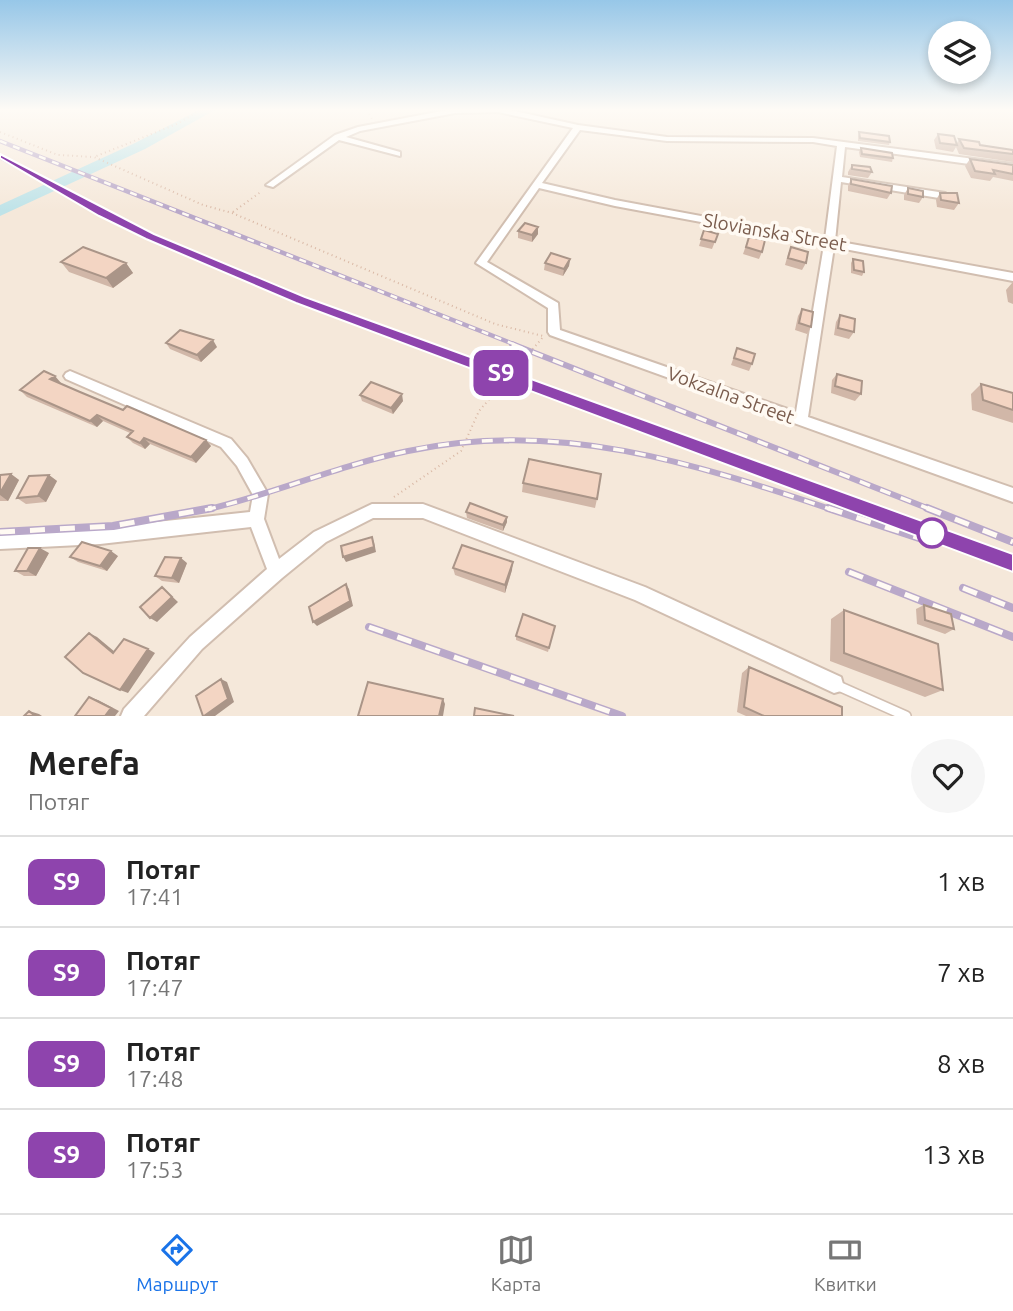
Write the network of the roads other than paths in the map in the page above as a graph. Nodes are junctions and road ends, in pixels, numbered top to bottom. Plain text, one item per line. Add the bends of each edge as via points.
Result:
1 (329, 143) edge
2 (360, 143) edge
3 (567, 143) edge
4 (837, 143) edge
5 (841, 144) junction
6 (397, 154) dead end
7 (1013, 167) edge
8 (837, 179) junction
9 (270, 185) road end
10 (538, 185) junction
11 (946, 196) edge
12 (830, 242) junction
13 (1013, 277) edge
14 (70, 376) dead end
15 (801, 420) junction
16 (1013, 495) edge
17 (256, 519) junction
18 (0, 541) edge
19 (276, 572) junction
20 (834, 684) joint
21 (131, 716) edge
22 (906, 716) edge

1 - 9 street
2 - 6 street
3 - 10 street
4 - 5 street
5 - 7 street
5 - 8 street
8 - 11 street
8 - 12 street
10 - 12 street, Slovianska Street
10 - 15 street, Vokzalna Street via 481,263 554,306 554,332
12 - 13 street, Slovianska Street
12 - 15 street
14 - 17 street via 226,443 261,494
15 - 16 street, Vokzalna Street
17 - 18 street via 100,536
17 - 19 street
19 - 20 street via 320,537 372,511 423,511 639,593
19 - 21 street via 196,643
20 - 22 lane

